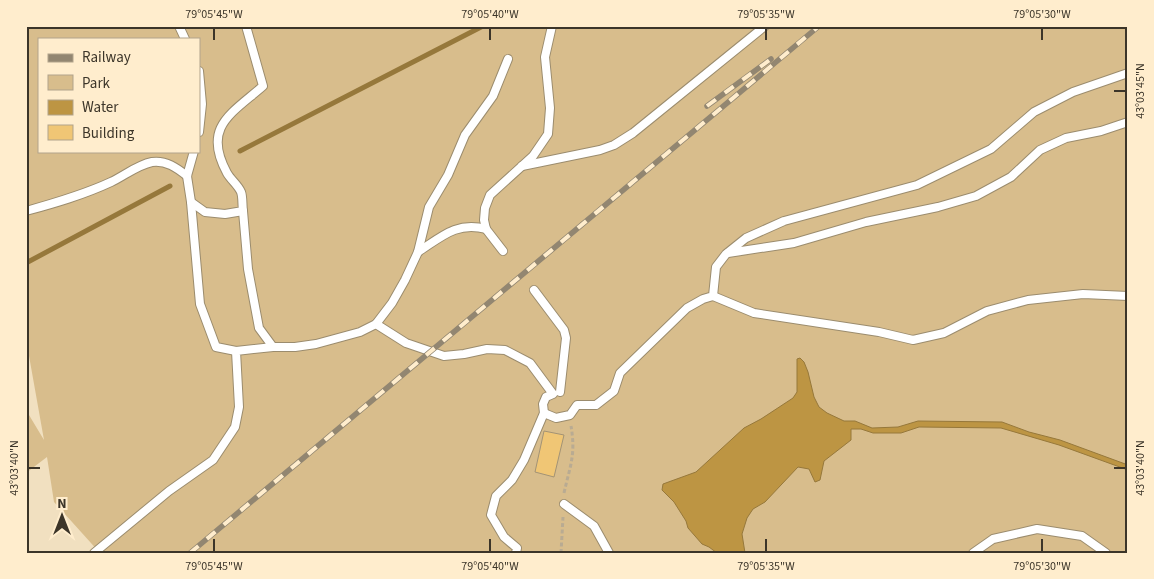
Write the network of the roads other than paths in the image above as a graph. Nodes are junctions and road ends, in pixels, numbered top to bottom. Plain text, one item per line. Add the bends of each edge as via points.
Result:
1 (179, 26) edge
2 (246, 26) edge
3 (552, 26) edge
4 (765, 26) edge
5 (185, 38) edge
6 (508, 59) dead end
7 (1128, 72) edge
8 (200, 82) edge
9 (1128, 122) edge
10 (200, 123) edge
11 (194, 152) edge
12 (522, 166) junction
13 (187, 176) junction
14 (190, 202) junction
15 (26, 210) edge
16 (243, 211) junction
17 (486, 229) junction
18 (503, 250) dead end
19 (418, 252) junction
20 (726, 254) junction
21 (534, 290) dead end
22 (713, 296) junction
23 (1128, 296) edge
24 (376, 324) junction
25 (273, 347) junction
26 (236, 351) junction
27 (560, 392) dead end
28 (544, 413) junction
29 (564, 504) road end
30 (94, 553) edge
31 (516, 553) edge
32 (609, 553) edge
33 (973, 553) edge
34 (1106, 553) edge

1 - 5 lane
2 - 16 lane via 263,86 229,115 220,128 216,146 227,173 241,192
3 - 12 lane via 545,57 550,108 548,134
4 - 12 lane via 620,141 600,150
6 - 19 lane via 494,96 465,135 448,175 429,207
7 - 20 lane via 1072,92 1034,112 991,149 917,185 784,221 746,238
8 - 10 lane
9 - 20 lane via 1066,138 1040,150 1011,177 976,196 938,208 866,222 794,244
11 - 13 lane
12 - 17 lane via 490,195 485,208
13 - 14 lane
13 - 15 lane via 166,163 153,162 76,196
14 - 16 lane via 205,212 225,214
14 - 26 lane via 200,304 216,347
16 - 25 lane via 248,269 259,328
17 - 18 lane
17 - 19 lane via 476,226 455,229
19 - 24 lane via 392,303
20 - 22 lane via 716,267
21 - 27 lane via 564,330 566,338
22 - 23 lane via 754,313 914,340 944,334 987,311 1028,300 1083,294
22 - 28 lane via 687,308 620,372 614,391 596,405 577,405 570,415 556,418
24 - 25 lane via 360,332 316,344
24 - 28 lane via 406,343 444,356 487,349 505,350 530,363 552,394 543,404
25 - 26 lane
26 - 30 lane via 239,407 235,427 213,460 169,491
28 - 31 lane via 524,460 512,480 496,496 491,515 504,537 516,548
29 - 32 lane via 594,526
33 - 34 lane via 993,539 1036,529 1082,536

